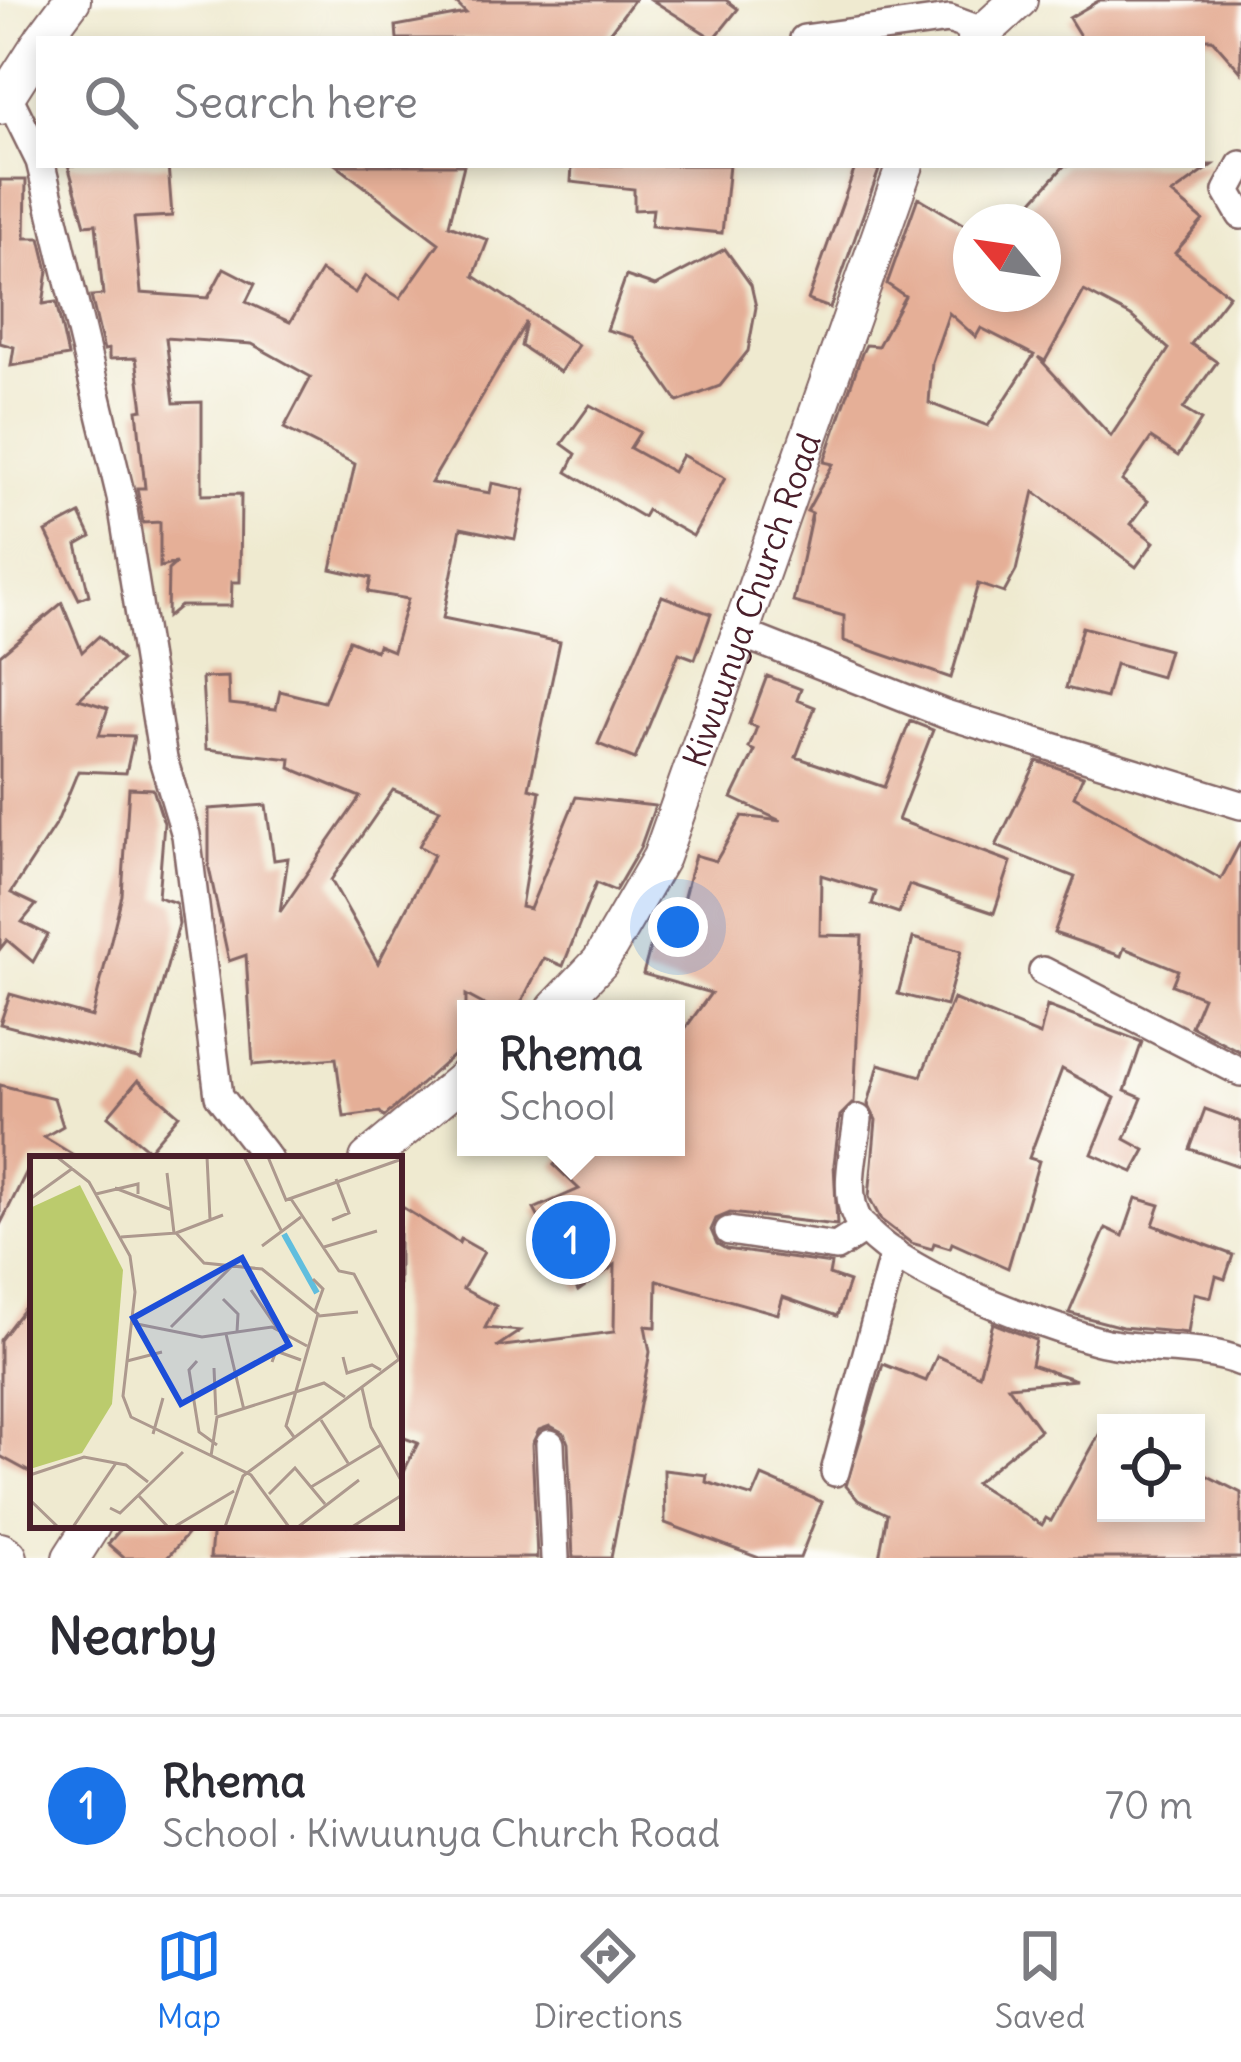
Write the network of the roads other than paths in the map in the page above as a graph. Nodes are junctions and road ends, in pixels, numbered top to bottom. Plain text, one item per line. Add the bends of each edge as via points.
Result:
1 (72, 0) edge
2 (1019, 0) edge
3 (979, 35) edge
4 (45, 36) edge
5 (826, 36) edge
6 (36, 50) edge
7 (3, 100) edge
8 (36, 155) edge
9 (1241, 165) edge
10 (41, 168) edge
11 (904, 168) edge
12 (1241, 215) edge
13 (740, 633) junction
14 (1241, 805) edge
15 (1043, 971) dead end
16 (563, 1000) edge
17 (1241, 1072) edge
18 (457, 1085) edge
19 (858, 1119) dead end
20 (266, 1156) edge
21 (372, 1156) edge
22 (865, 1228) junction
23 (729, 1232) dead end
24 (894, 1253) junction
25 (1241, 1362) edge
26 (550, 1444) dead end
27 (835, 1472) dead end
28 (90, 1528) edge
29 (71, 1558) edge
30 (555, 1558) edge

1 - 4 street
2 - 3 street
3 - 5 street via 949,19
6 - 7 street
7 - 8 street
9 - 12 street via 1228,191
10 - 20 street via 121,497 163,759 186,836 220,1096
11 - 13 street, Kiwuunya Church Road
13 - 14 street via 945,714
13 - 16 street, Kiwuunya Church Road via 661,857 614,943
15 - 17 street
18 - 21 street
19 - 22 street via 852,1205
22 - 23 street via 836,1247
22 - 24 street
24 - 25 street via 1035,1322 1106,1342
24 - 27 street
26 - 30 street
28 - 29 street

